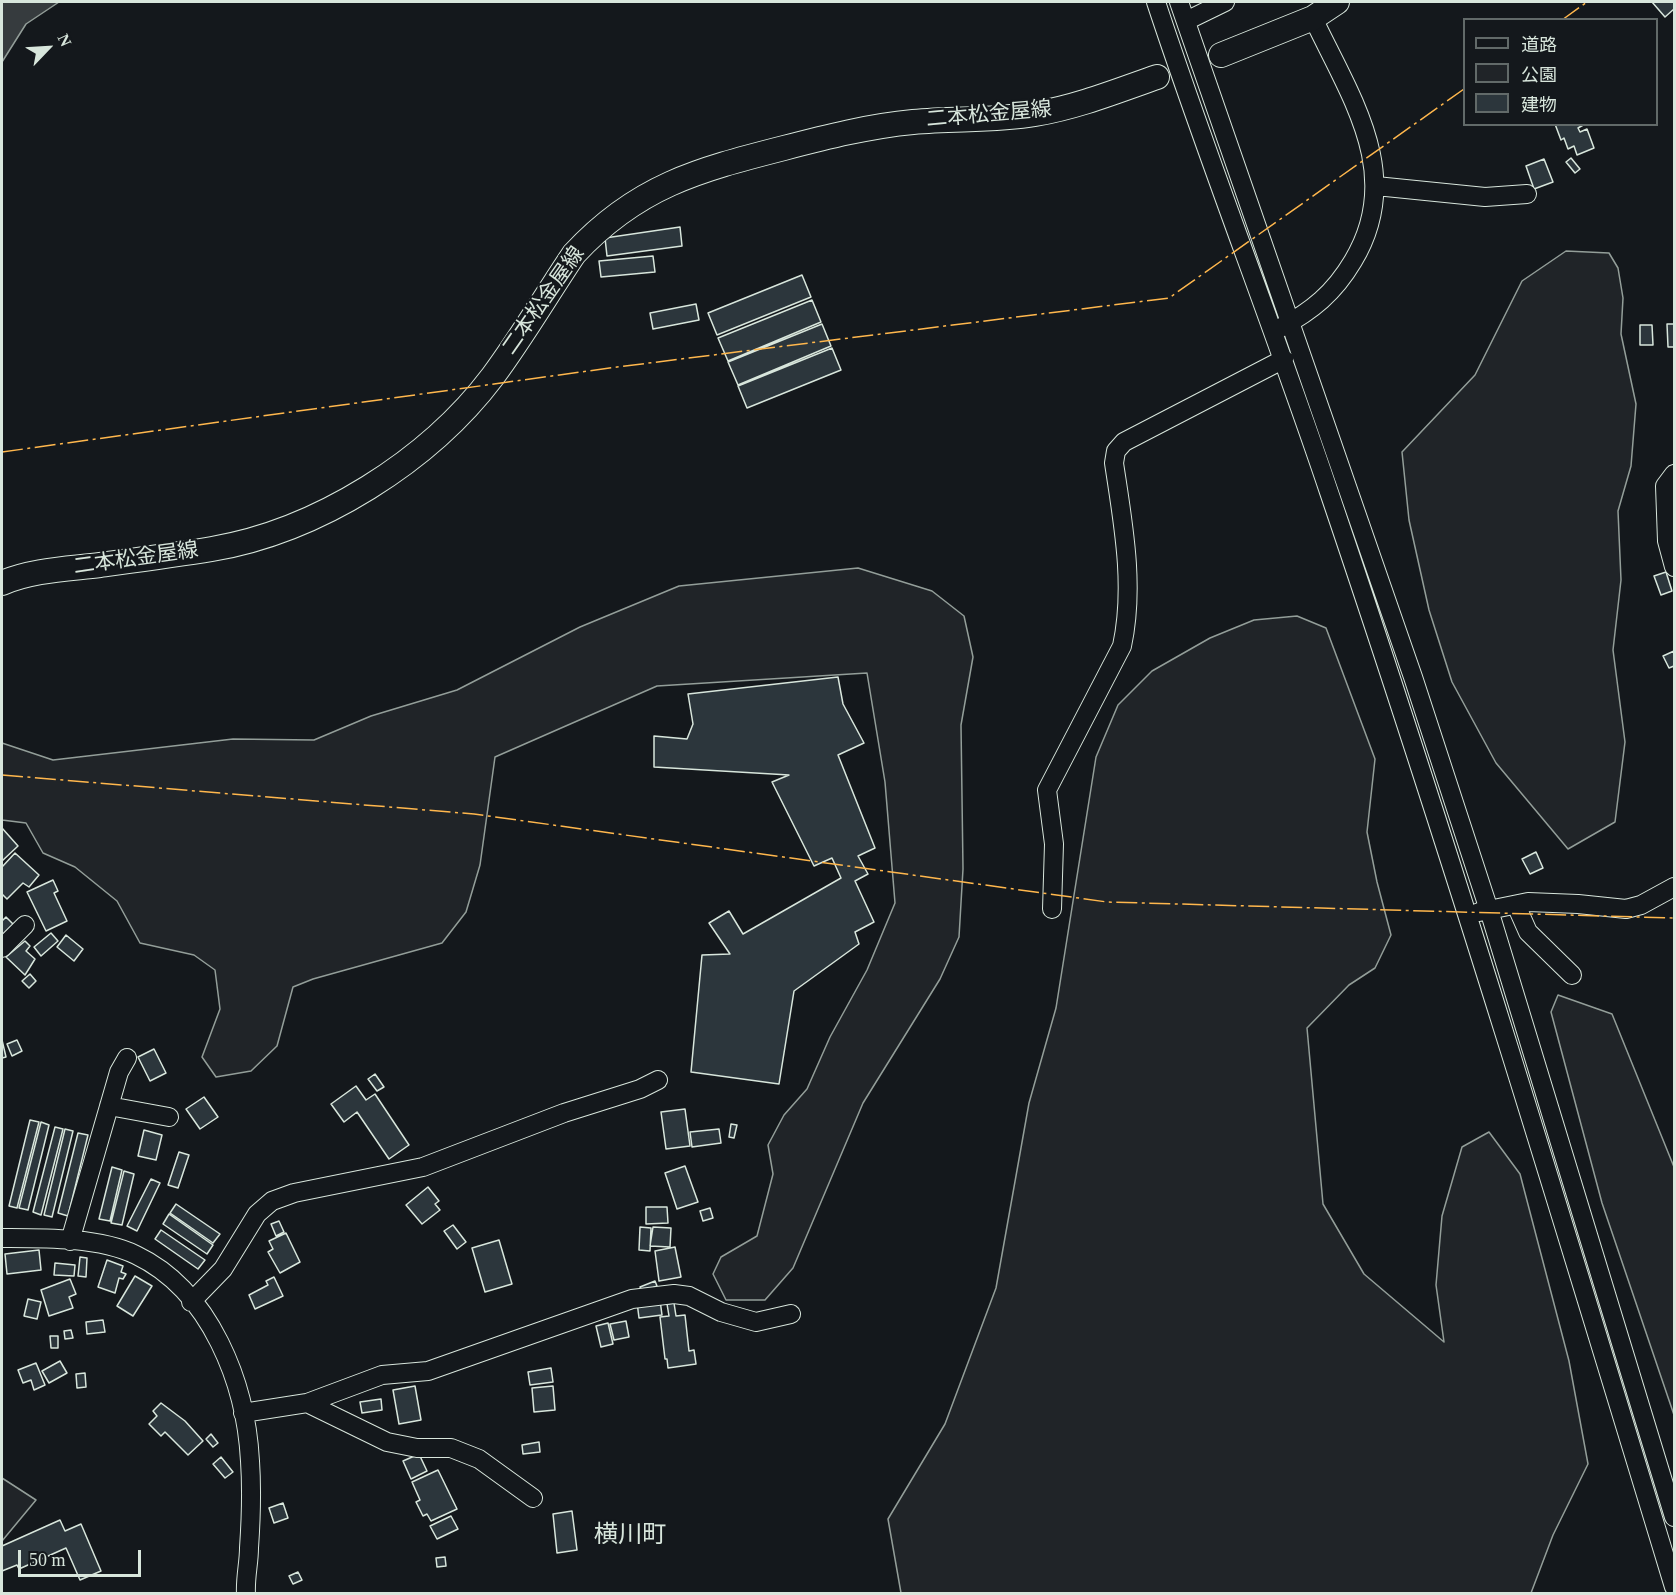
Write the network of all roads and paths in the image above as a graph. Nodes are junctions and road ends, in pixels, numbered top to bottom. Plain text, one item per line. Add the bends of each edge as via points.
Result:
1 (1179, 2) edge
2 (1225, 2) edge
3 (1338, 2) edge
4 (1157, 3) edge
5 (1313, 18) junction
6 (1186, 21) junction
7 (1221, 55) dead end
8 (1157, 77) dead end
9 (1376, 186) junction
10 (1527, 194) dead end
11 (1282, 328) junction
12 (1284, 359) junction
13 (1674, 474) edge
14 (1674, 567) edge
15 (2, 583) edge
16 (1674, 887) edge
17 (1516, 905) junction
18 (1052, 909) dead end
19 (1489, 910) junction
20 (1468, 914) junction
21 (25, 925) dead end
22 (2, 948) edge
23 (1572, 975) dead end
24 (127, 1058) dead end
25 (658, 1080) dead end
26 (110, 1106) junction
27 (169, 1117) dead end
28 (2, 1238) edge
29 (70, 1241) junction
30 (191, 1302) junction
31 (791, 1314) dead end
32 (307, 1403) junction
33 (243, 1413) junction
34 (533, 1498) dead end
35 (1674, 1517) edge
36 (1674, 1587) edge
37 (245, 1593) edge

1 - 6 street
2 - 6 street
3 - 5 main road
4 - 11 street
5 - 7 main road
5 - 9 street via 1366,135
6 - 11 street
8 - 15 main road, 二本松金屋線 via 1100,98 1037,114 910,122 834,136 725,163 670,182 626,207 588,239 492,376 418,453 343,503 285,530 233,545 51,570
9 - 10 street via 1485,197
9 - 11 street via 1375,206 1363,245 1345,274 1326,299
11 - 12 street
11 - 19 street via 1413,677
12 - 18 street via 1124,442 1116,451 1128,620 1122,646 1047,790 1054,844
12 - 20 street
13 - 14 street via 1665,486 1667,541
16 - 17 street via 1626,909 1528,902
17 - 19 street
17 - 23 street via 1528,932
19 - 20 street
19 - 35 street
20 - 36 street
21 - 22 street
24 - 26 street
25 - 30 street via 423,1167 294,1193 272,1202 257,1214 223,1269
26 - 27 street
26 - 29 street
28 - 29 street
29 - 30 street via 137,1255 169,1275
30 - 33 street via 227,1359
31 - 32 street via 756,1322 721,1312 689,1296 632,1299 502,1343 465,1360 428,1371 382,1375
32 - 33 street
32 - 34 street via 387,1442 417,1448 451,1448 479,1459
33 - 37 street via 251,1495

